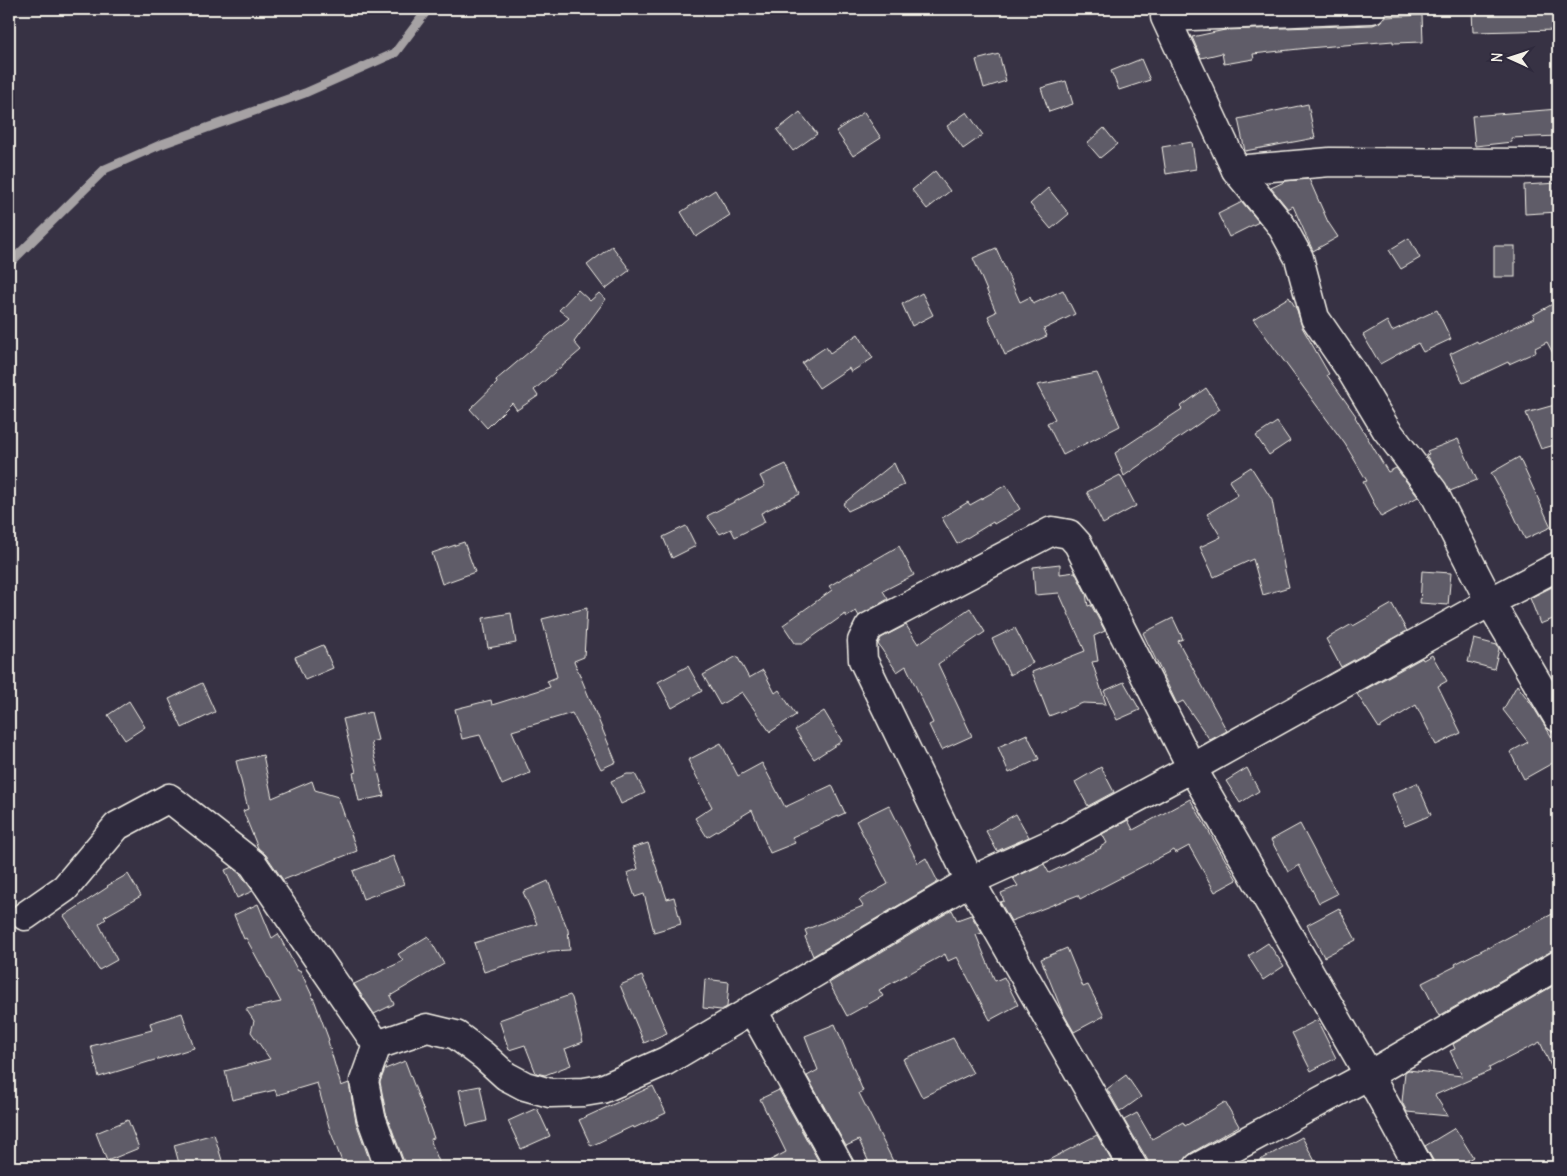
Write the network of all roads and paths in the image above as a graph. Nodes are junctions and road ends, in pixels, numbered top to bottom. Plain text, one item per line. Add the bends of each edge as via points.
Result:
1 (1372, 9) edge
2 (1558, 163) edge
3 (1236, 170) junction
4 (1558, 566) edge
5 (1490, 602) junction
6 (1558, 718) edge
7 (1192, 768) junction
8 (970, 881) junction
9 (25, 916) dead end
10 (1558, 965) edge
11 (752, 1009) junction
12 (377, 1045) junction
13 (1369, 1075) junction
14 (389, 1167) edge
15 (840, 1167) edge
16 (1133, 1167) edge
17 (1198, 1167) edge
18 (1419, 1167) edge

1 - 3 street via 1165,17
2 - 3 street via 1330,162
3 - 5 street via 1281,225 1298,258 1315,318 1386,429 1433,491
4 - 5 street
5 - 6 street
5 - 7 street
7 - 8 street via 1055,842
7 - 8 street via 1078,544 1068,534 1052,531 869,627 862,642 864,660
7 - 13 street
8 - 11 street
8 - 16 street
9 - 12 street via 65,888 117,826 169,798 253,864
10 - 13 street
11 - 12 street via 666,1061 602,1089 584,1092 550,1093 526,1086 506,1076 456,1035 427,1028
11 - 15 street
12 - 14 street via 364,1081 371,1117
13 - 17 street
13 - 18 street

